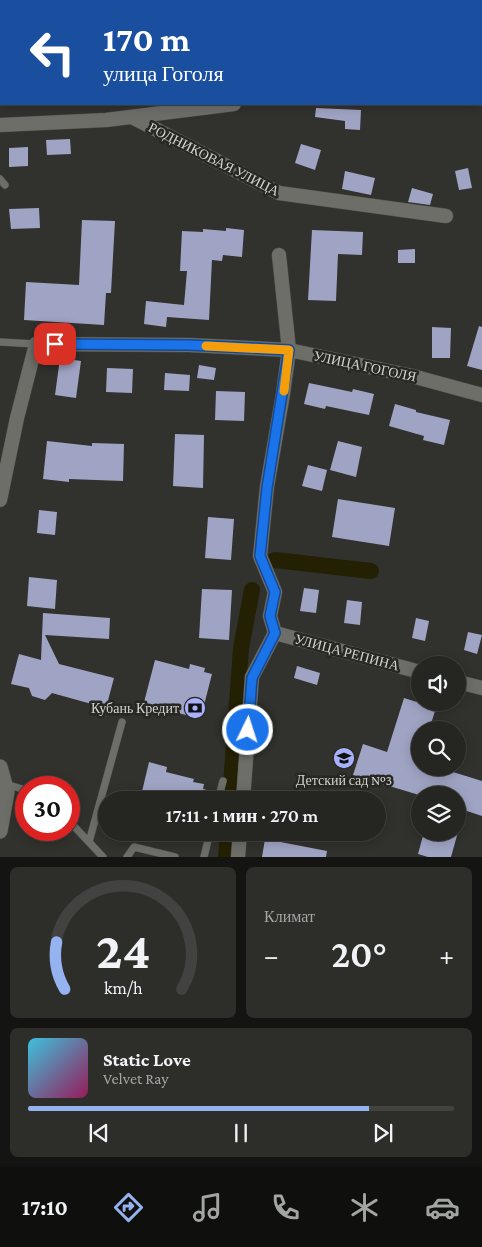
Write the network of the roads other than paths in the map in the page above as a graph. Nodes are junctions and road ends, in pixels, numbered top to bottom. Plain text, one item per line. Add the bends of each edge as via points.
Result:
1 (226, 105) edge
2 (132, 117) junction
3 (0, 125) edge
4 (446, 216) dead end
5 (279, 255) dead end
6 (0, 342) edge
7 (36, 344) junction
8 (289, 350) junction
9 (482, 395) edge
10 (0, 500) edge
11 (275, 633) junction
12 (411, 670) edge
13 (466, 684) edge
14 (482, 688) edge
15 (122, 722) dead end
16 (0, 767) edge
17 (223, 781) dead end
18 (4, 784) junction
19 (15, 787) edge
20 (220, 791) edge
21 (244, 791) edge
22 (0, 831) edge
23 (80, 832) edge
24 (208, 841) edge
25 (239, 841) edge
26 (89, 842) junction
27 (103, 857) edge
28 (127, 857) edge
29 (175, 857) edge
30 (204, 857) edge
31 (238, 857) edge

1 - 2 street, РОДНИКОВАЯ УЛИЦА
2 - 3 street, РОДНИКОВАЯ УЛИЦА
2 - 4 street, РОДНИКОВАЯ УЛИЦА via 279,194
5 - 8 street
6 - 7 lane
7 - 8 street, УЛИЦА ГОГОЛЯ via 189,345
7 - 10 street
8 - 9 street, УЛИЦА ГОГОЛЯ via 412,376
8 - 11 street via 267,488 260,556 275,592 270,616
11 - 12 street, УЛИЦА РЕПИНА
11 - 21 street via 252,678
13 - 14 street
15 - 26 lane
16 - 18 street
17 - 20 lane
18 - 19 lane
18 - 22 street via 6,792
23 - 26 lane
24 - 30 lane
25 - 31 street
26 - 27 lane
28 - 29 lane via 134,847

